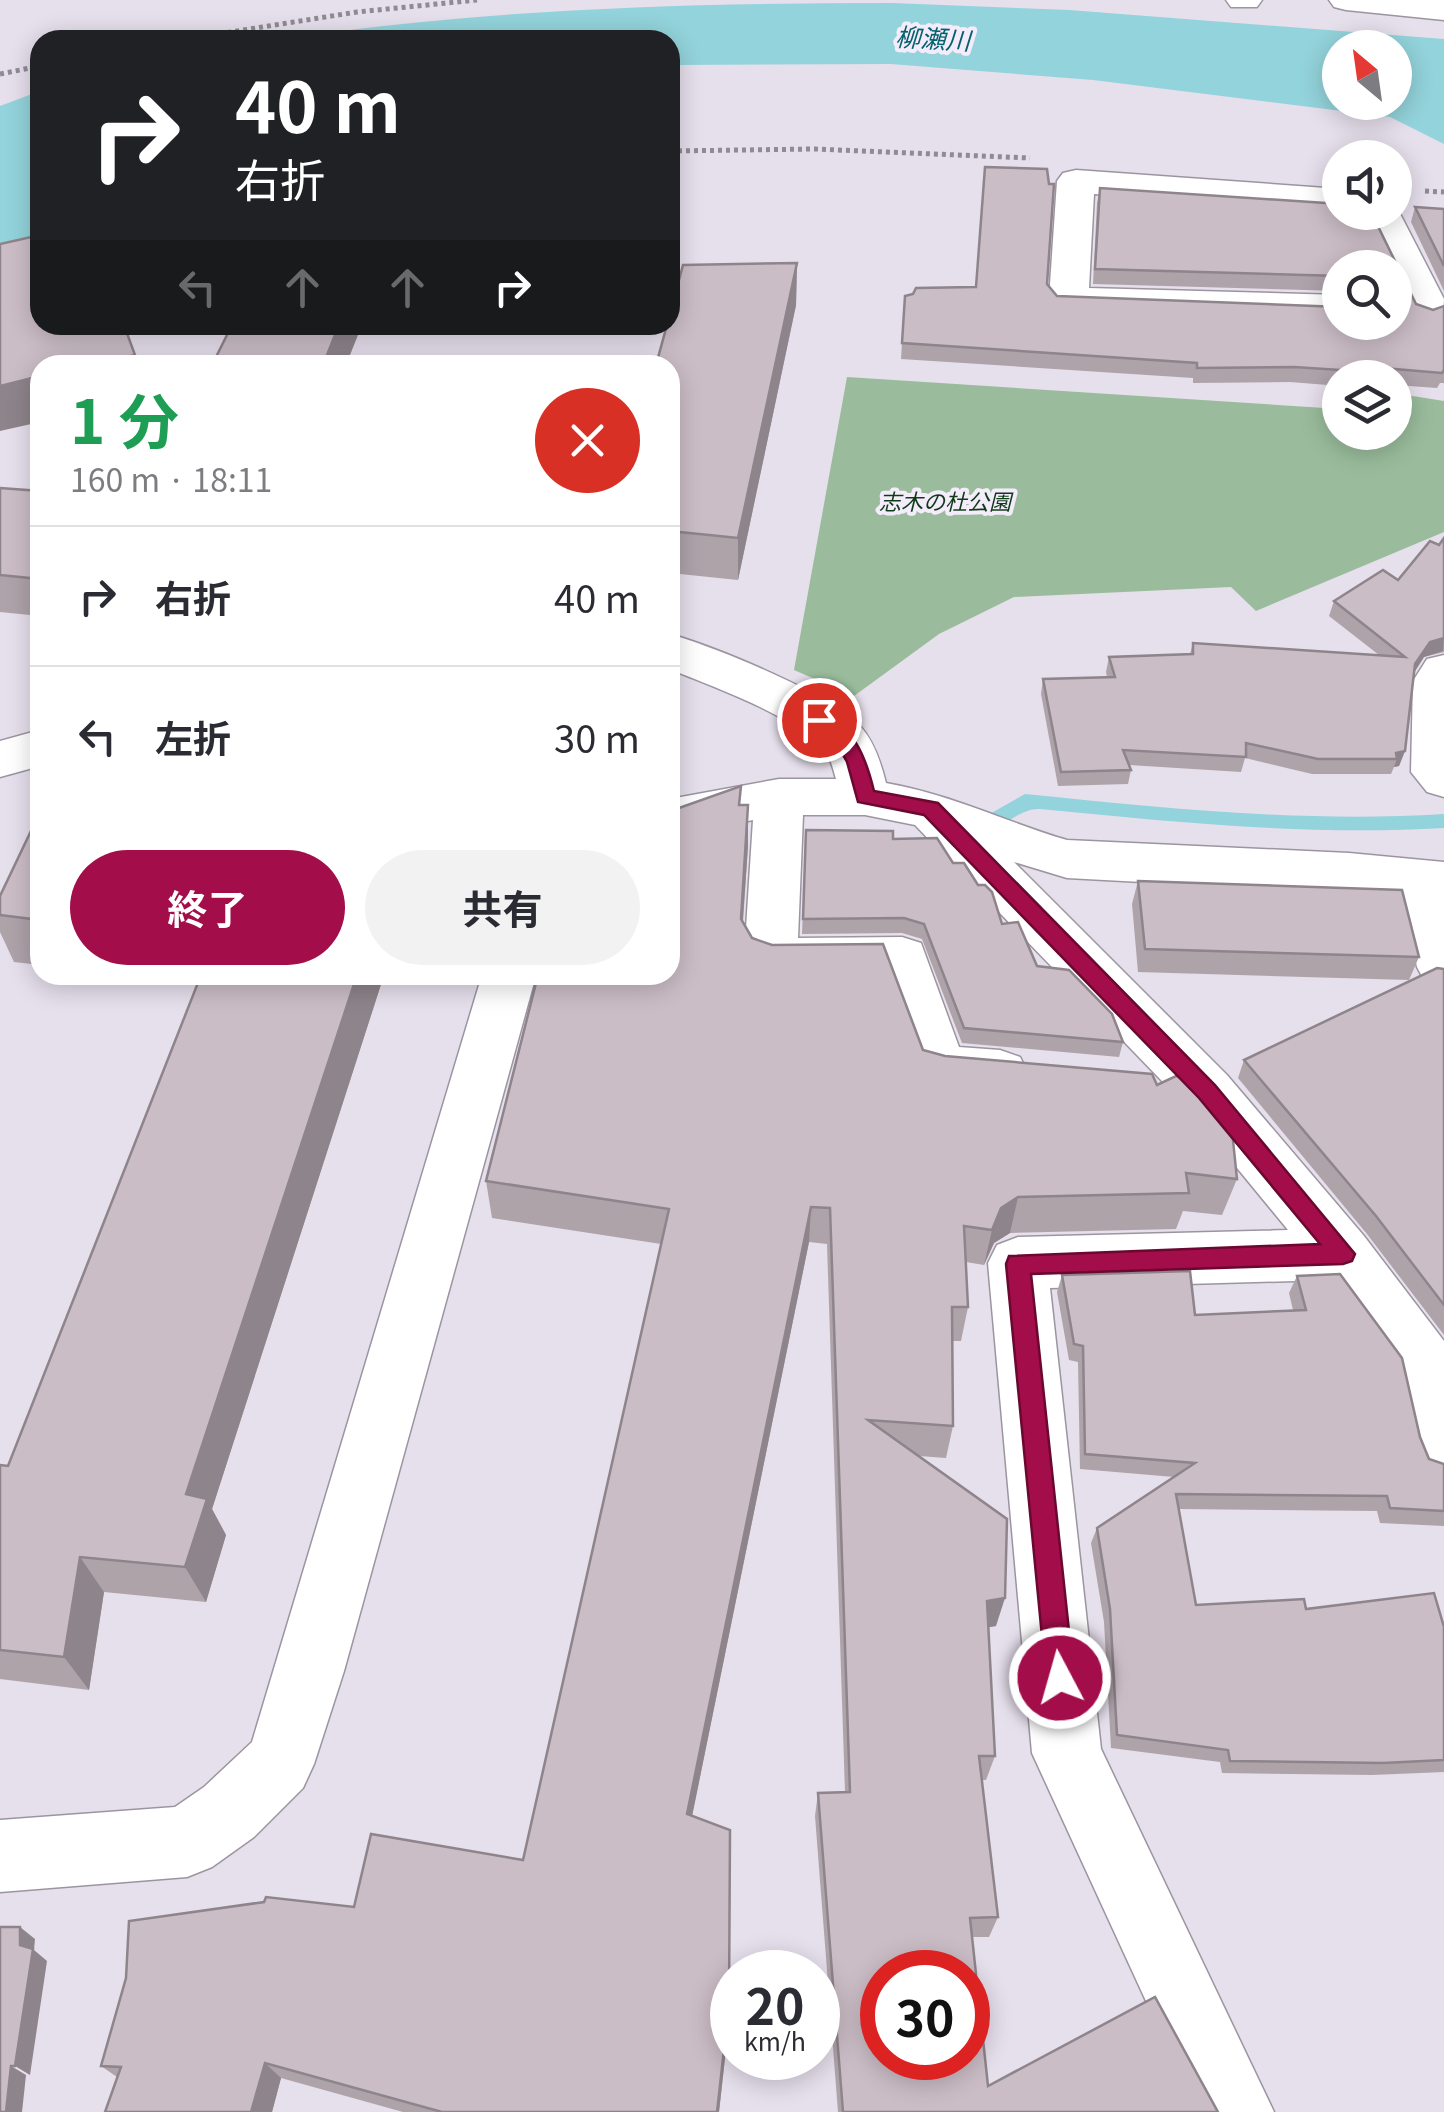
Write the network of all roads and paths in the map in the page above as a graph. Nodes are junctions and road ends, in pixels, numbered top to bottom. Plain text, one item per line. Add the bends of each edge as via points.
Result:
1 (477, 0) edge
2 (1346, 0) edge
3 (1428, 6) edge
4 (243, 30) edge
5 (30, 68) edge
6 (0, 74) edge
7 (680, 151) edge
8 (1046, 159) dead end
9 (1322, 199) edge
10 (1389, 230) edge
11 (1322, 306) edge
12 (1423, 315) edge
13 (680, 655) edge
14 (1444, 671) edge
15 (30, 751) edge
16 (0, 759) edge
17 (1444, 780) edge
18 (779, 797) junction
19 (865, 797) junction
20 (930, 809) junction
21 (680, 816) edge
22 (1433, 880) edge
23 (1444, 967) edge
24 (503, 985) edge
25 (1054, 1078) edge
26 (1130, 1084) edge
27 (1207, 1091) junction
28 (1343, 1254) junction
29 (1444, 1452) edge
30 (0, 1856) edge
31 (1236, 2112) edge

1 - 4 path
2 - 3 street
5 - 6 path
7 - 8 path
9 - 11 street via 1076,182 1069,299
10 - 12 street
13 - 19 street via 842,736
14 - 17 street via 1437,681 1436,772
15 - 16 street
18 - 19 street
18 - 21 street
18 - 25 street via 771,959 902,958 940,1068
19 - 20 street
20 - 22 street via 1067,859
20 - 27 street
22 - 23 street
24 - 30 street via 279,1764 187,1842
26 - 27 street
27 - 28 street
28 - 29 street via 1424,1363
28 - 31 street via 1018,1264 1067,1753

